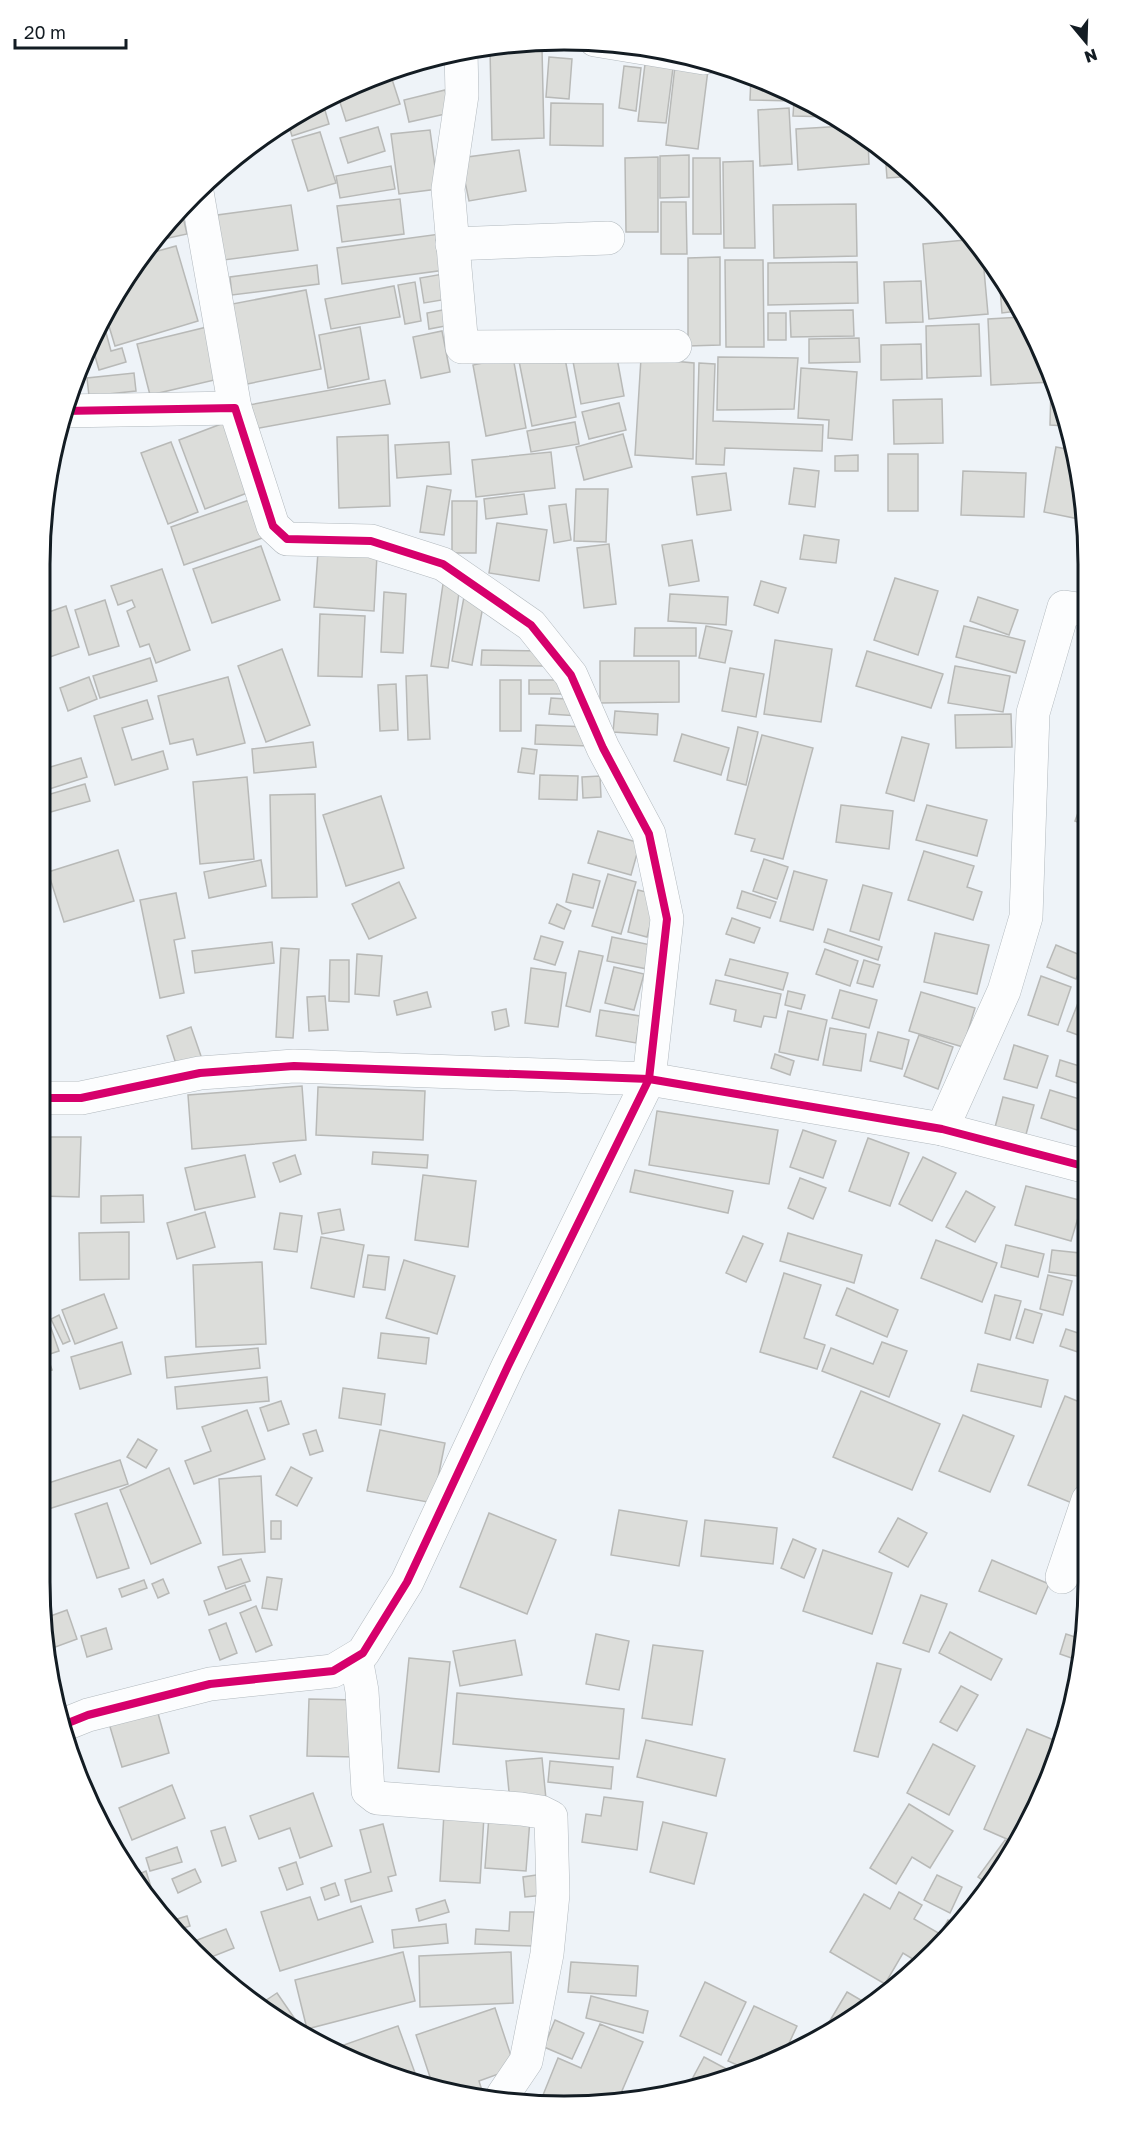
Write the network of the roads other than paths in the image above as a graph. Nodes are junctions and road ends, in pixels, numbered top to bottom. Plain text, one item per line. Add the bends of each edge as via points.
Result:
1 (461, 60) edge
2 (198, 202) edge
3 (608, 238) dead end
4 (452, 244) junction
5 (675, 346) dead end
6 (235, 408) junction
7 (73, 411) edge
8 (1078, 608) edge
9 (649, 1079) junction
10 (50, 1098) edge
11 (942, 1129) junction
12 (1078, 1165) edge
13 (1078, 1530) edge
14 (1062, 1577) dead end
15 (356, 1658) junction
16 (70, 1722) edge
17 (506, 2092) edge

1 - 4 street via 462,95 448,189
2 - 6 street
3 - 4 street
4 - 5 street via 462,347
6 - 7 street
6 - 9 street via 273,526 287,539 371,541 443,564 531,625 571,675 603,748 649,834 667,919
8 - 11 street via 1064,607 1034,713 1026,917 1004,991
9 - 10 street via 294,1066 200,1073 81,1098
9 - 11 street
9 - 15 street via 407,1582 363,1653
11 - 12 street
13 - 14 street
15 - 16 street via 333,1671 210,1684
15 - 17 street via 362,1691 368,1791 377,1798 521,1809 550,1817 553,1893 547,1954 526,2061

